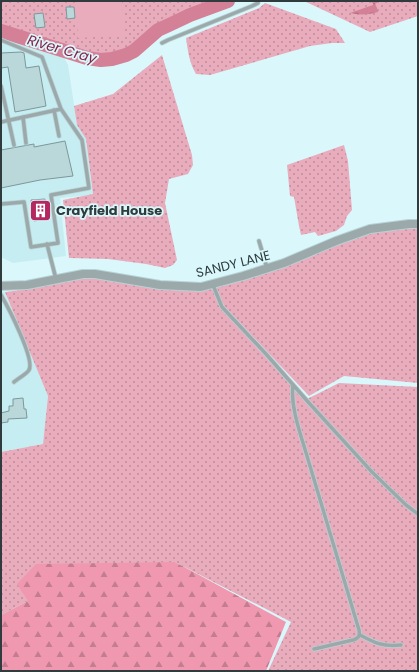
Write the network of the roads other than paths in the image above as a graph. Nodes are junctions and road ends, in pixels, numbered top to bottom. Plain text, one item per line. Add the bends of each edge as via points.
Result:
1 (258, 1) edge
2 (1, 40) edge
3 (162, 43) dead end
4 (1, 86) edge
5 (61, 109) junction
6 (54, 110) junction
7 (23, 117) junction
8 (8, 120) junction
9 (1, 122) edge
10 (59, 136) dead end
11 (26, 143) dead end
12 (14, 145) dead end
13 (1, 204) edge
14 (418, 224) edge
15 (259, 241) dead end
16 (47, 244) junction
17 (267, 269) junction
18 (56, 279) junction
19 (212, 284) junction
20 (1, 286) edge
21 (1, 295) edge
22 (14, 382) dead end
23 (293, 385) junction
24 (418, 514) edge
25 (360, 635) junction
26 (401, 645) dead end
27 (314, 649) dead end

1 - 3 lane via 252,6
2 - 5 lane via 42,57
4 - 8 lane
5 - 6 lane
5 - 16 lane via 82,140 89,188 51,195 58,243
6 - 7 lane
6 - 10 lane
7 - 8 lane
7 - 11 lane
8 - 9 lane
8 - 12 lane
13 - 16 lane via 24,202 31,247
14 - 17 street, SANDY LANE via 370,229
15 - 17 lane
16 - 18 lane
17 - 19 street, SANDY LANE
18 - 19 street, SANDY LANE via 95,274 160,285 201,287
18 - 20 street, SANDY LANE via 27,285
19 - 23 lane via 222,306
21 - 22 lane via 27,350 30,365 28,371
23 - 24 lane via 372,472
23 - 25 lane via 294,411
25 - 26 lane via 377,644
25 - 27 lane via 357,639

